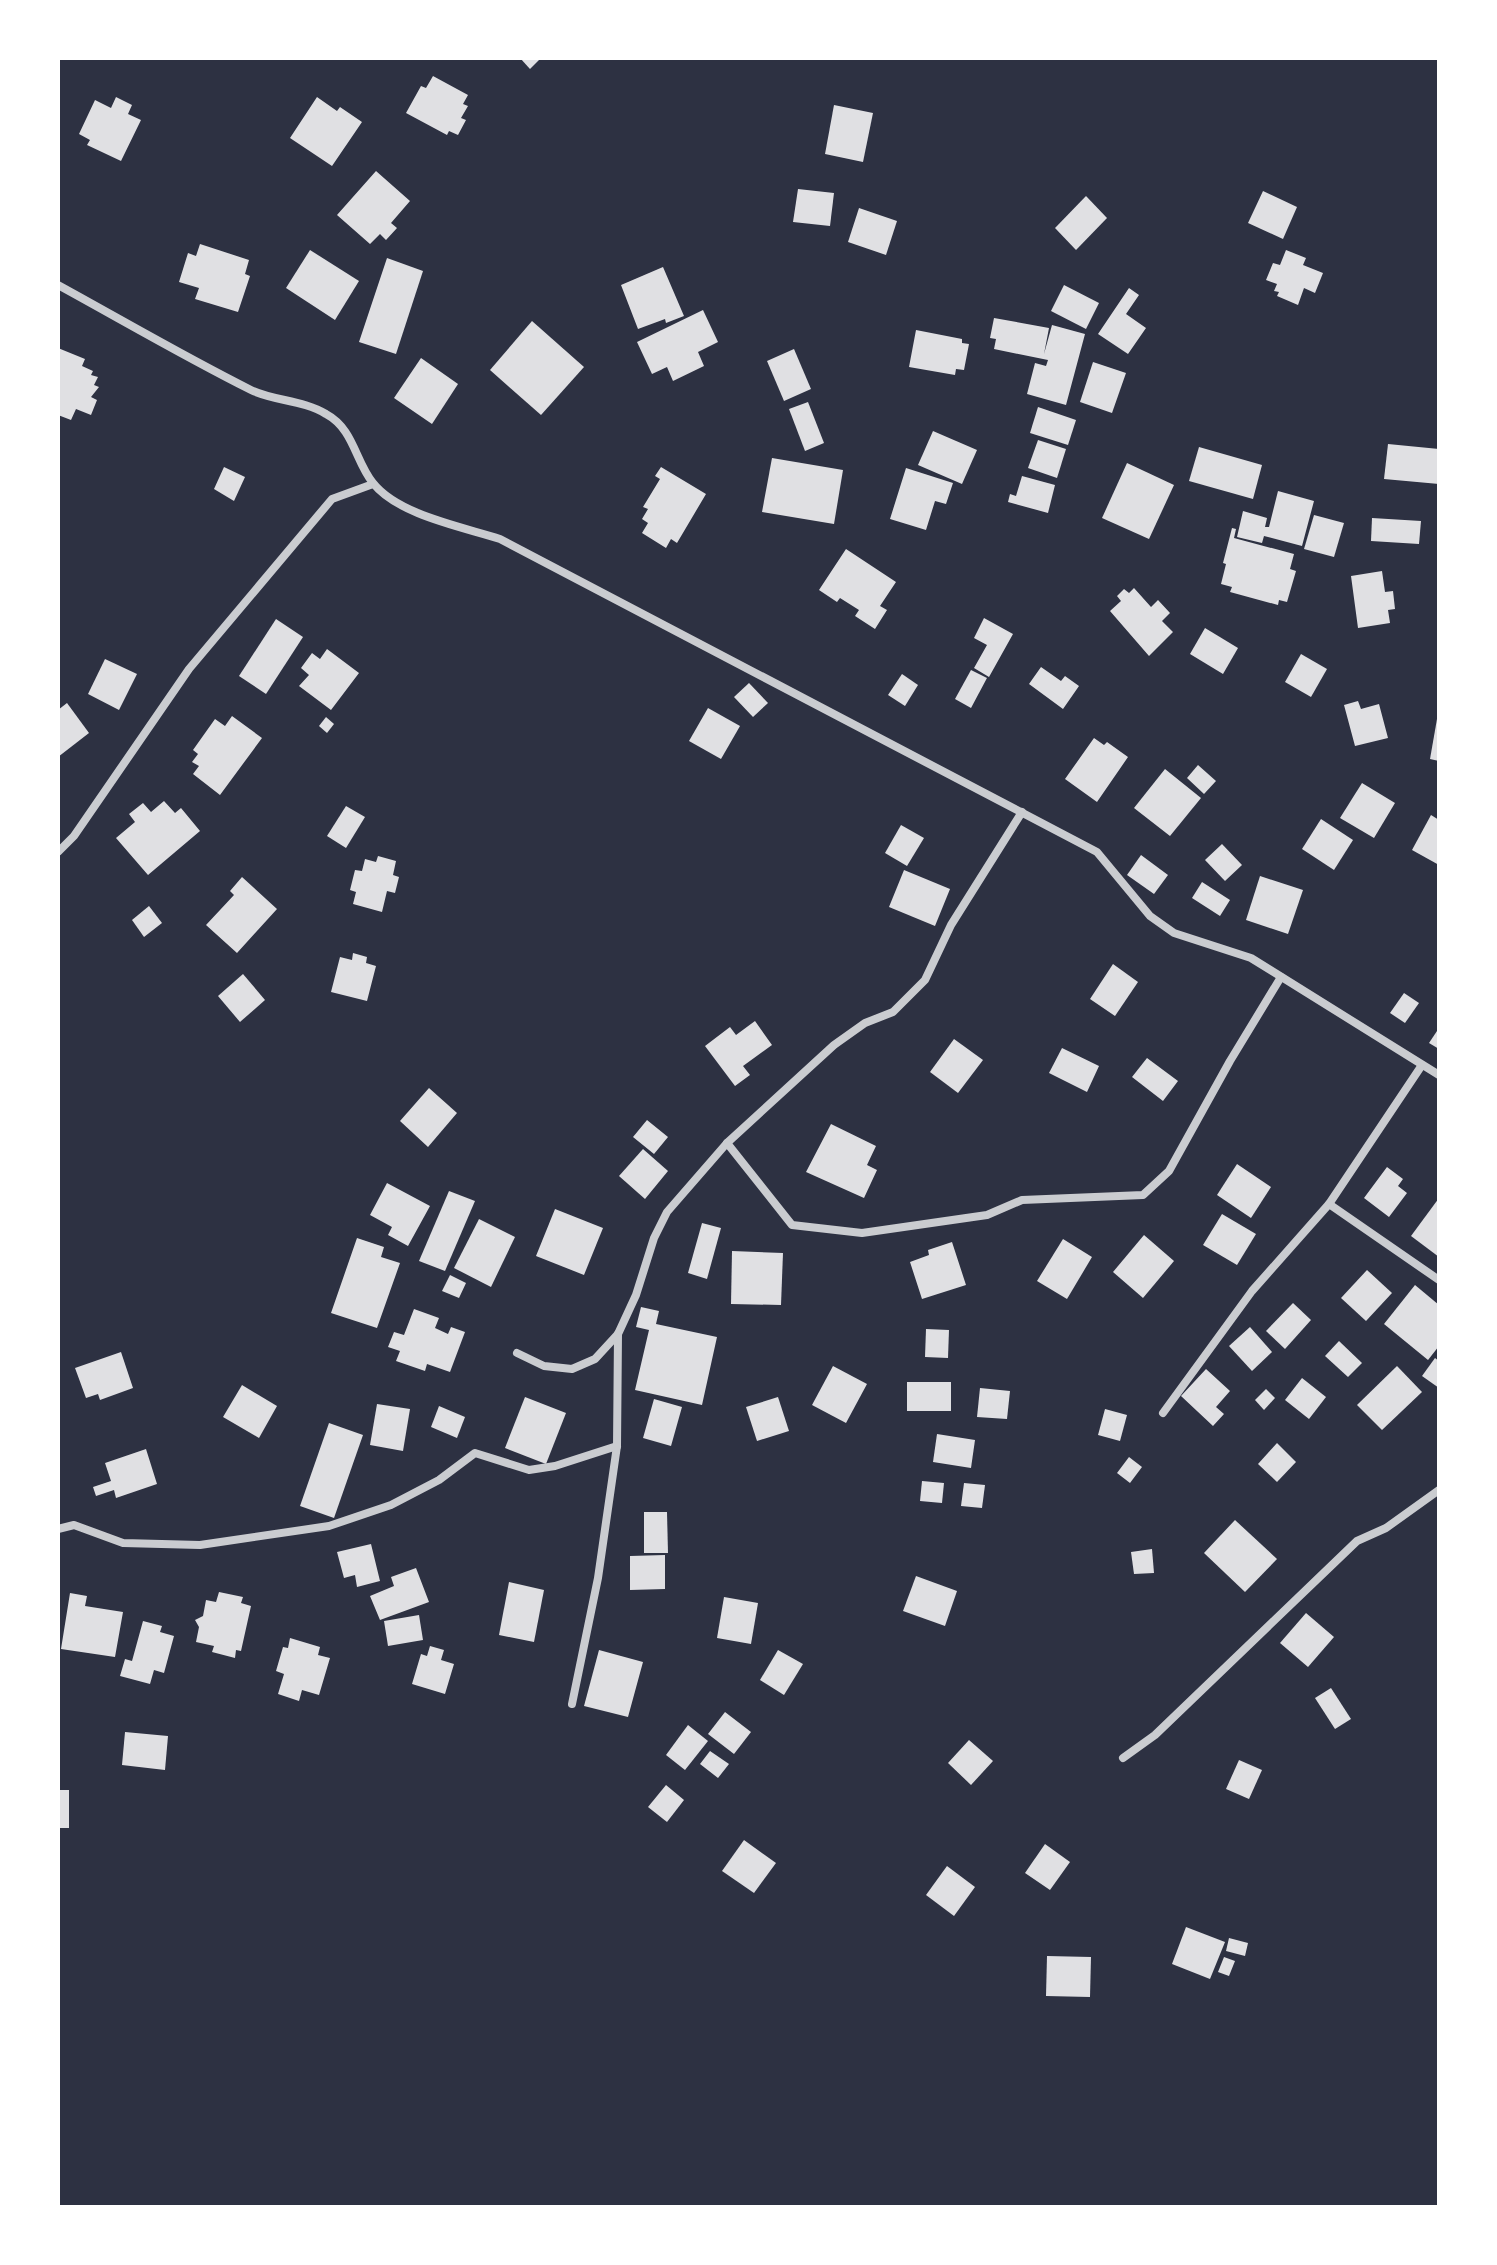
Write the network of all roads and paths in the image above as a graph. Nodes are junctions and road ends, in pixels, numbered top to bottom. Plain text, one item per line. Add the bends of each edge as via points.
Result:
1 (58, 285) edge
2 (373, 484) junction
3 (1022, 812) junction
4 (58, 852) edge
5 (1281, 977) junction
6 (1422, 1065) junction
7 (1439, 1075) edge
8 (727, 1143) junction
9 (1329, 1204) junction
10 (1439, 1280) edge
11 (618, 1334) junction
12 (517, 1353) dead end
13 (1163, 1413) dead end
14 (617, 1446) junction
15 (1439, 1490) edge
16 (58, 1529) edge
17 (572, 1704) dead end
18 (1123, 1758) dead end

1 - 2 street via 255,392 328,414 349,434
2 - 3 street via 396,503 500,539
2 - 4 street via 332,499 189,669
3 - 5 street via 1097,852 1150,916 1174,933 1251,958
3 - 8 street via 951,925 925,980 893,1012 865,1023 834,1045
5 - 6 street
5 - 8 street via 1169,1171 1143,1195 1022,1200 987,1215 862,1233 792,1225
6 - 7 street
6 - 9 street
8 - 11 street via 667,1212
9 - 10 street
9 - 13 street via 1252,1291
11 - 12 street via 595,1359 572,1369 544,1366
11 - 14 street
14 - 16 street via 529,1470 475,1453 403,1499 329,1526 200,1545 123,1543 74,1525
14 - 17 street
15 - 18 street via 1386,1528 1357,1541 1155,1735

